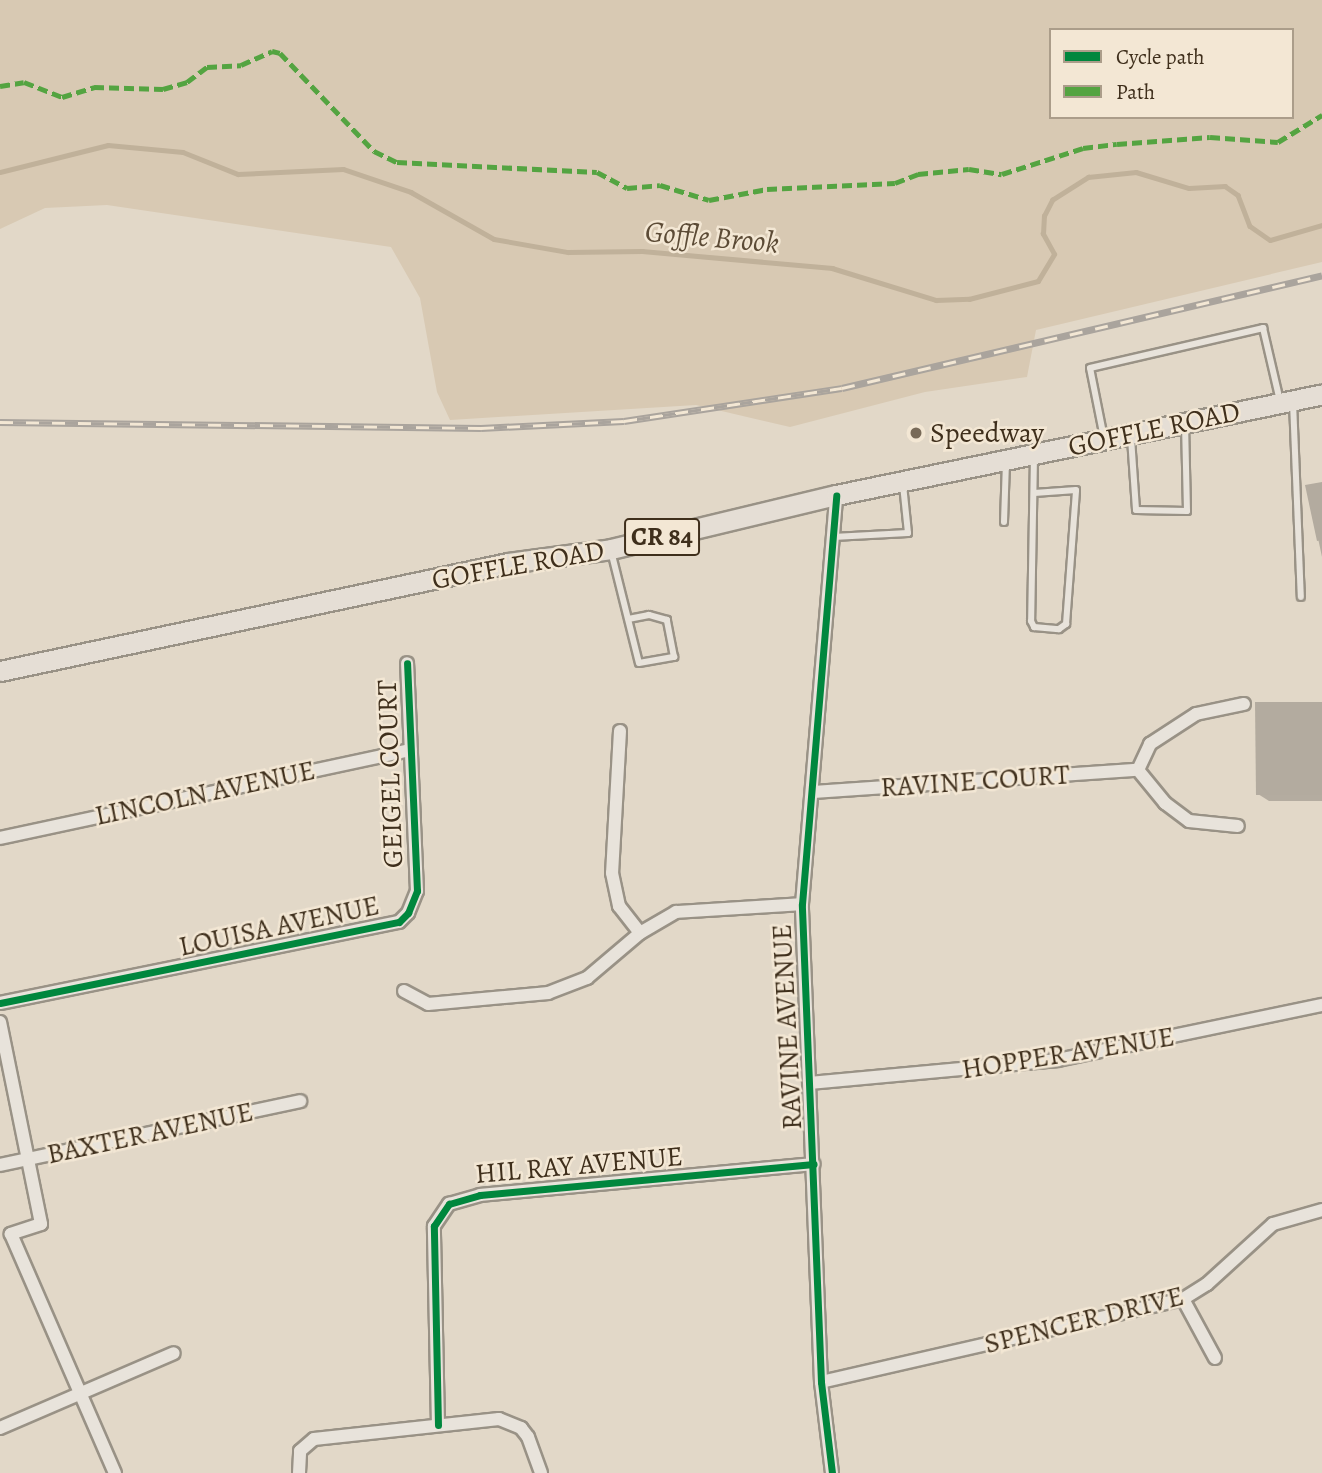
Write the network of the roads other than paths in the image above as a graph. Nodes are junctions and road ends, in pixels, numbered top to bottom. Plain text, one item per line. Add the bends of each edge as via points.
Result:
1 (1322, 394) edge
2 (1287, 401) junction
3 (1185, 423) junction
4 (1131, 434) junction
5 (1105, 440) junction
6 (1034, 454) junction
7 (1006, 460) junction
8 (902, 482) junction
9 (1034, 492) junction
10 (836, 495) junction
11 (1004, 522) dead end
12 (833, 537) junction
13 (611, 549) junction
14 (1301, 597) dead end
15 (628, 619) junction
16 (407, 663) dead end
17 (0, 671) edge
18 (1244, 704) dead end
19 (621, 731) dead end
20 (411, 750) junction
21 (1138, 770) junction
22 (811, 792) junction
23 (1238, 827) dead end
24 (0, 838) edge
25 (416, 883) joint
26 (802, 904) junction
27 (640, 933) junction
28 (404, 991) dead end
29 (0, 1003) edge
30 (1322, 1005) edge
31 (0, 1022) edge
32 (810, 1083) junction
33 (300, 1101) dead end
34 (30, 1158) junction
35 (0, 1164) edge
36 (814, 1164) junction
37 (1322, 1210) edge
38 (1183, 1299) junction
39 (174, 1353) dead end
40 (1215, 1358) dead end
41 (821, 1382) junction
42 (81, 1393) junction
43 (438, 1425) junction
44 (0, 1428) edge
45 (115, 1473) edge
46 (299, 1473) edge
47 (541, 1473) edge
48 (832, 1473) edge

1 - 2 main road, GOFFLE ROAD / CR 84
2 - 3 main road, GOFFLE ROAD / CR 84
2 - 5 lane via 1263,328 1090,368
2 - 14 lane
3 - 4 main road, GOFFLE ROAD / CR 84
3 - 4 lane via 1186,511 1136,510
4 - 5 main road, GOFFLE ROAD / CR 84
5 - 6 main road, GOFFLE ROAD / CR 84
6 - 7 main road, GOFFLE ROAD / CR 84
6 - 9 lane
7 - 8 main road, GOFFLE ROAD / CR 84
7 - 11 lane
8 - 10 main road, GOFFLE ROAD / CR 84
8 - 12 lane via 908,533
9 - 9 lane via 1031,621 1034,628 1059,629 1066,624 1076,490
10 - 12 street, RAVINE AVENUE
10 - 13 main road, GOFFLE ROAD / CR 84
12 - 22 street, RAVINE AVENUE
13 - 15 lane
13 - 17 main road, GOFFLE ROAD / CR 84 via 508,563
15 - 15 lane via 639,663 674,657 667,620 649,615
16 - 20 street, GEIGEL COURT
18 - 21 street via 1196,714 1150,744
19 - 27 street via 612,873 619,906
20 - 24 street, LINCOLN AVENUE
20 - 25 street, GEIGEL COURT
21 - 22 street, RAVINE COURT
21 - 23 street via 1165,803 1189,821
22 - 26 street, RAVINE AVENUE
25 - 29 street, LOUISA AVENUE via 408,913 388,927
26 - 27 street via 695,909 659,920
26 - 32 street, RAVINE AVENUE
27 - 28 street via 587,978 548,993 428,1004
30 - 32 street, HOPPER AVENUE via 1058,1060
31 - 34 street
32 - 36 street, RAVINE AVENUE
33 - 34 street, BAXTER AVENUE
34 - 35 street, BAXTER AVENUE
34 - 42 street via 41,1224 11,1234
36 - 41 street, RAVINE AVENUE
36 - 43 street, HIL RAY AVENUE via 480,1195 449,1204 434,1226
37 - 38 street, SPENCER DRIVE via 1273,1224 1207,1284
38 - 40 street
38 - 41 street, SPENCER DRIVE
39 - 42 street
41 - 48 street, RAVINE AVENUE
42 - 44 street
42 - 45 street
43 - 46 street via 314,1439 300,1451
43 - 47 street via 510,1421 528,1437

